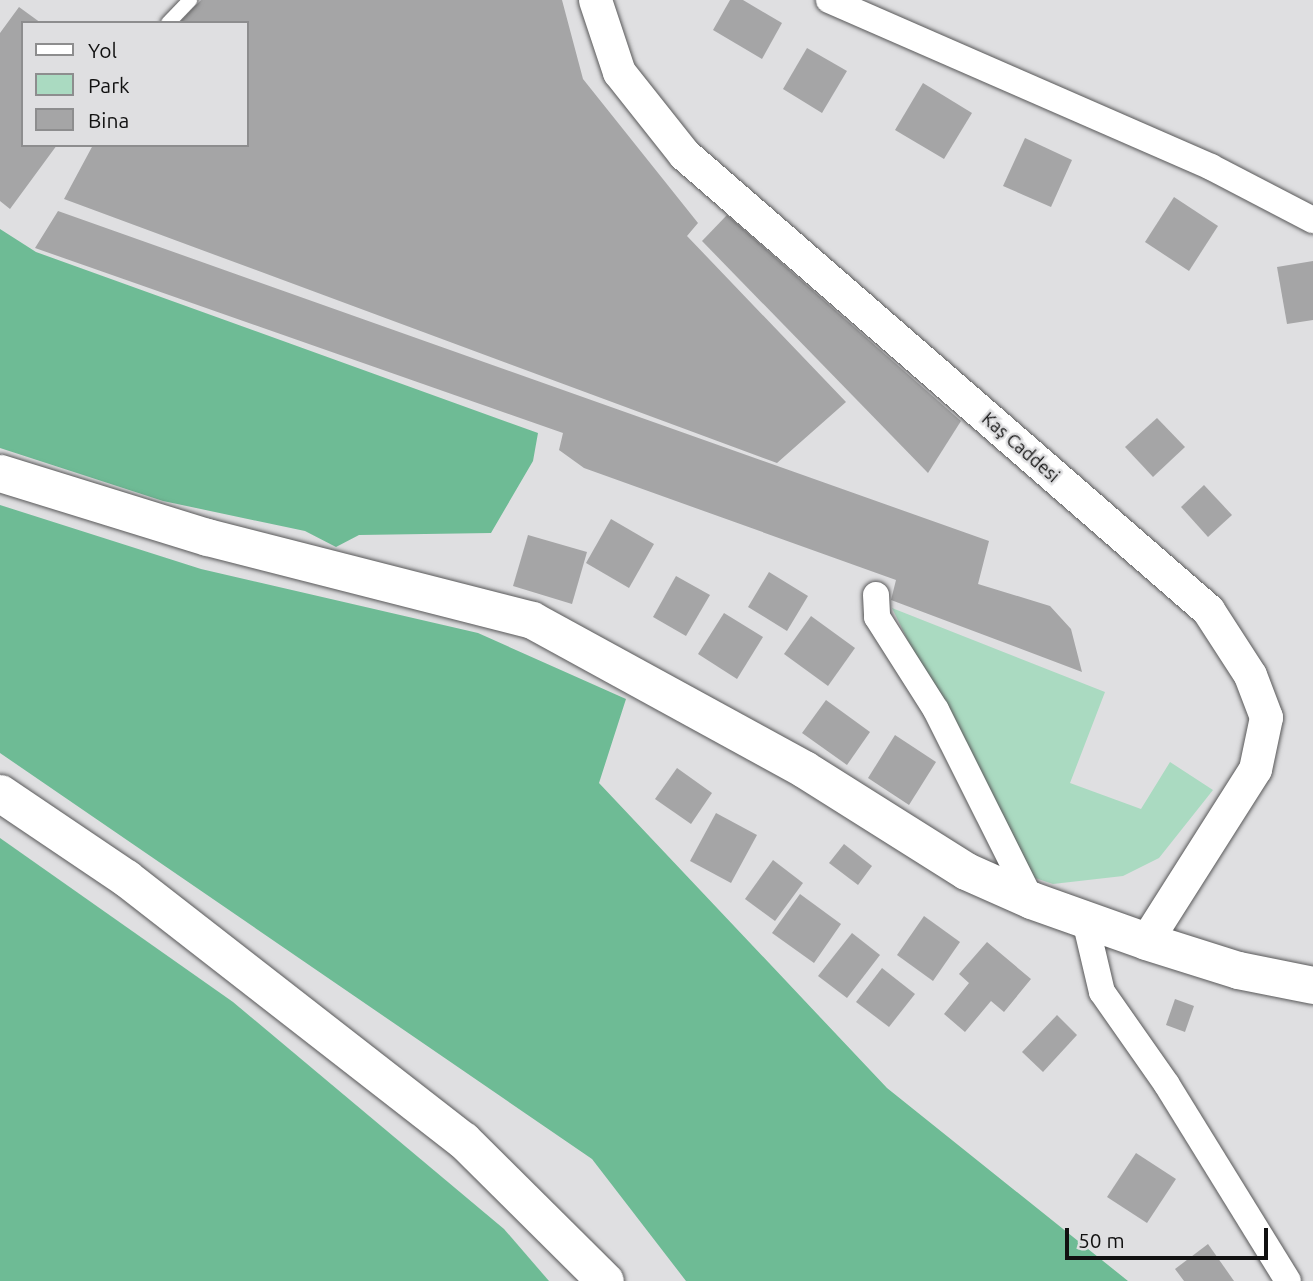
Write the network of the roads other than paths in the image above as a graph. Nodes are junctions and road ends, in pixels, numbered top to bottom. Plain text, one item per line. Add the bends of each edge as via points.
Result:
1 (190, 0) edge
2 (595, 0) edge
3 (829, 0) edge
4 (170, 21) edge
5 (1313, 220) edge
6 (0, 473) edge
7 (876, 595) dead end
8 (0, 793) edge
9 (1031, 900) junction
10 (1084, 916) junction
11 (1146, 941) junction
12 (1313, 985) edge
13 (605, 1281) edge
14 (1288, 1281) edge

1 - 4 lane
2 - 11 street, Kaş Caddesi via 618,72 684,154 1208,610 1250,676 1266,717 1255,769
3 - 5 street via 1211,167
6 - 9 main road via 207,537 532,620 804,769 966,871
7 - 9 street via 877,617 936,710
8 - 13 main road via 126,878 463,1140
9 - 10 main road
10 - 11 main road
10 - 14 street via 1102,992 1167,1085
11 - 12 main road via 1238,970

